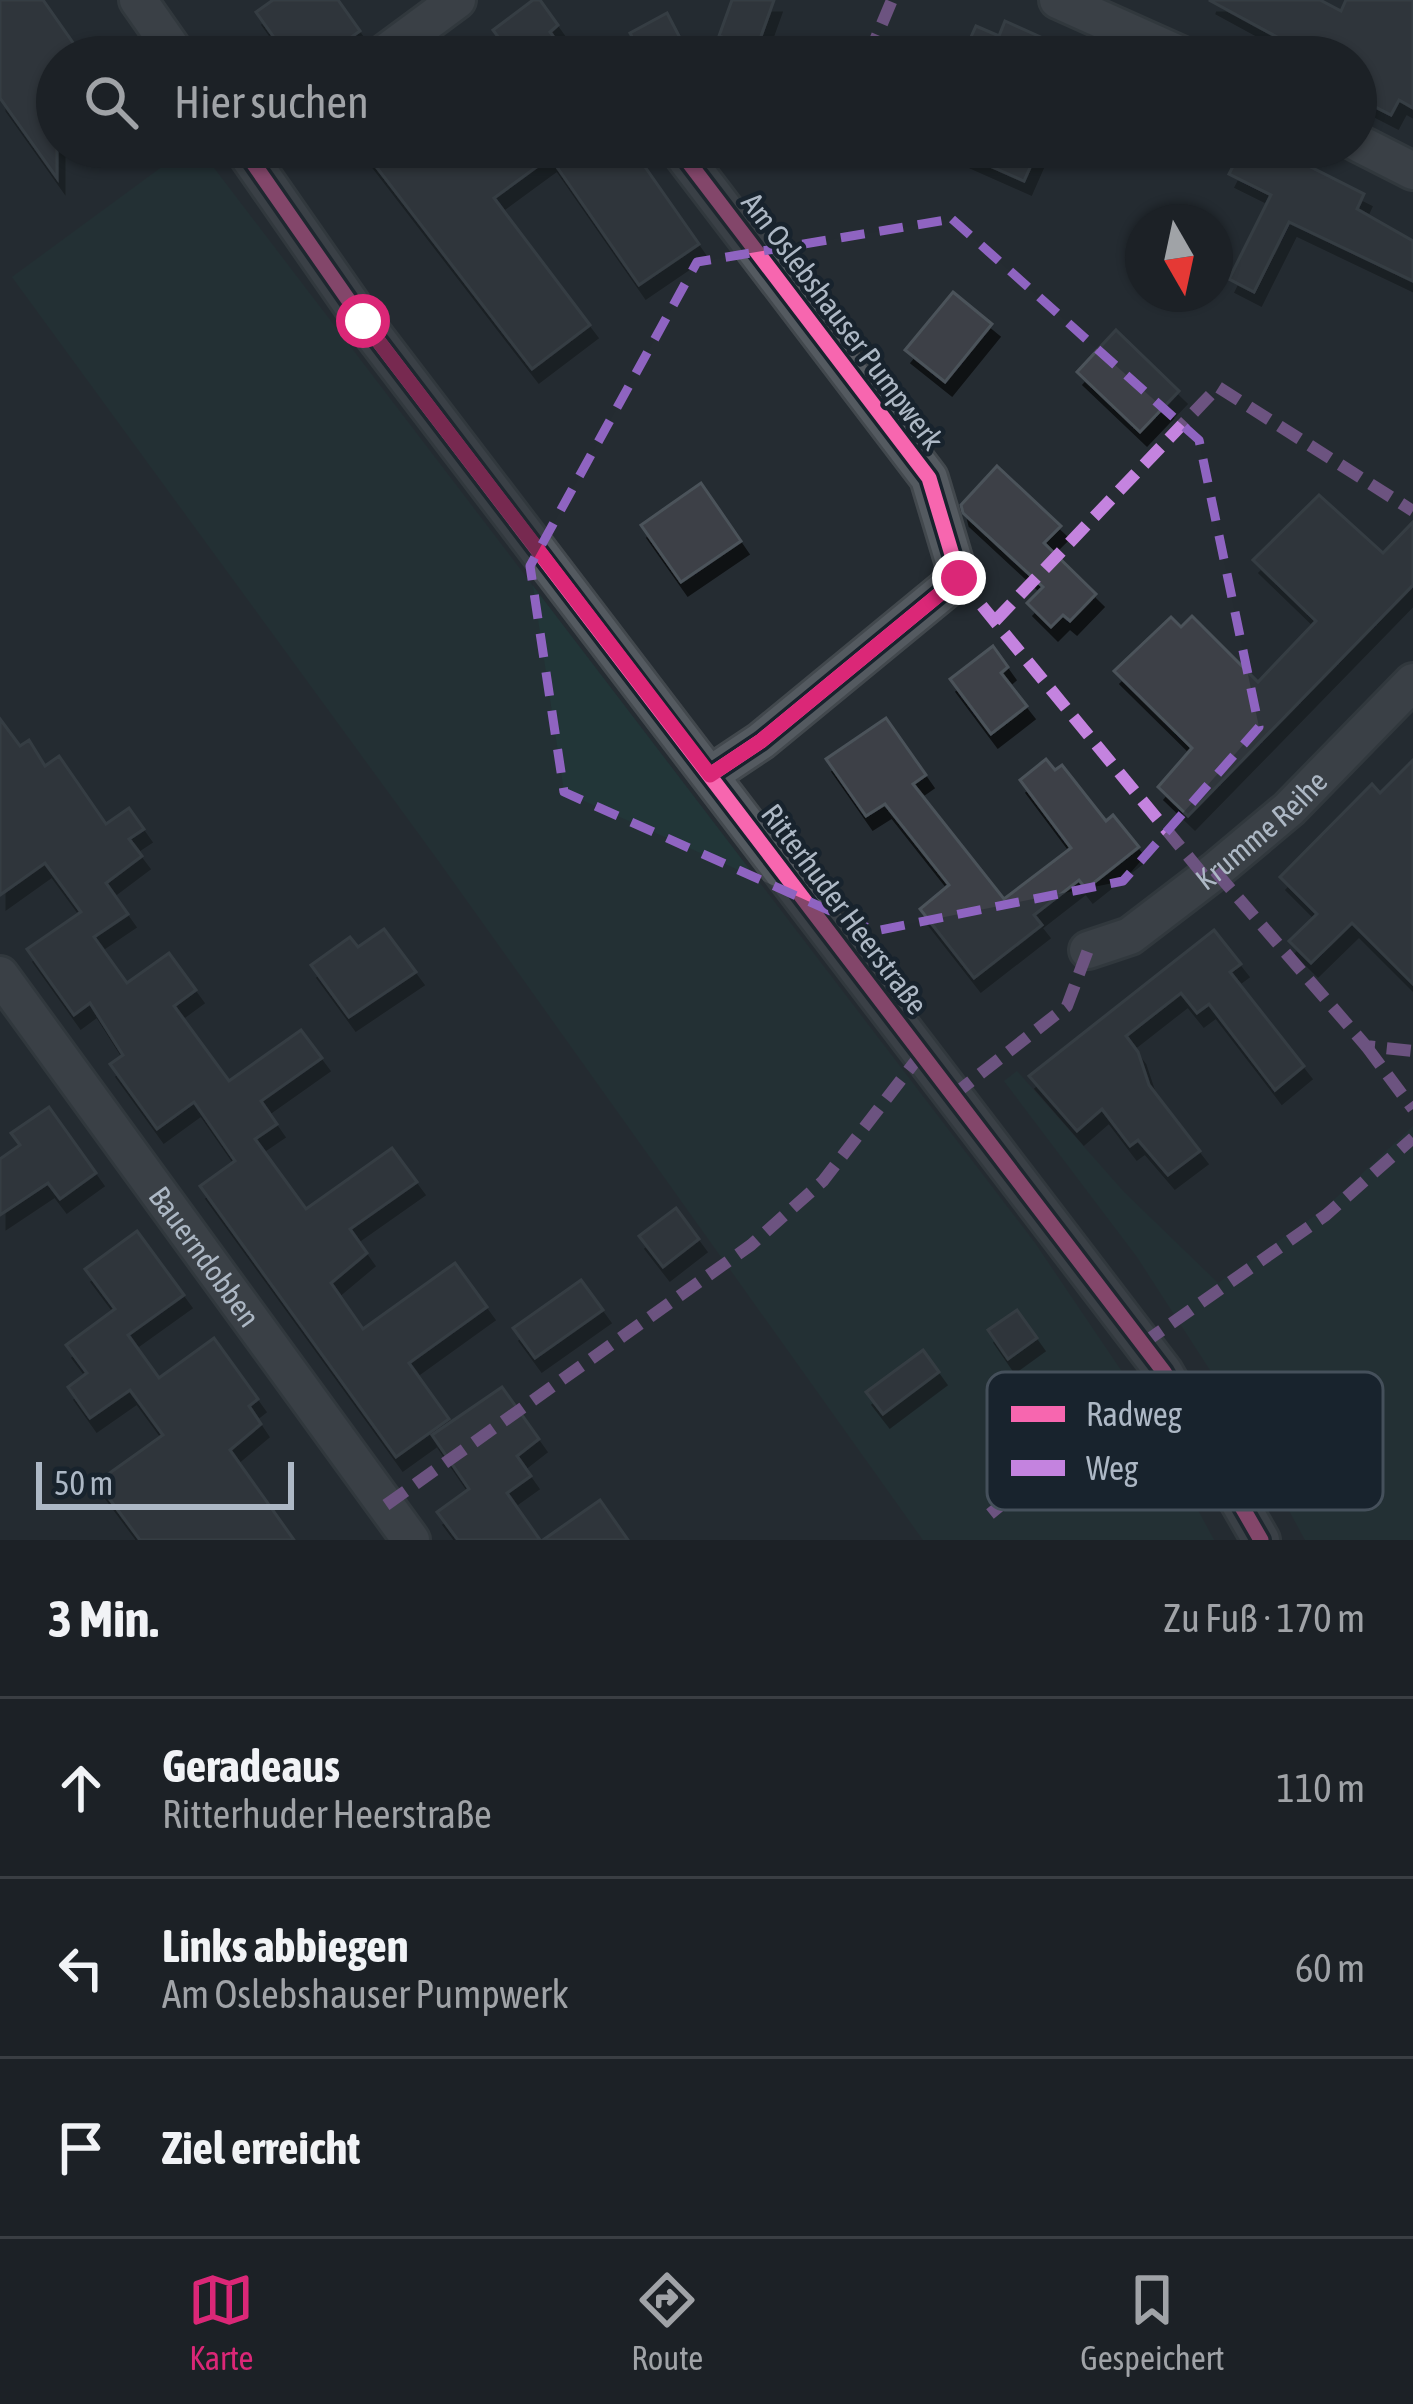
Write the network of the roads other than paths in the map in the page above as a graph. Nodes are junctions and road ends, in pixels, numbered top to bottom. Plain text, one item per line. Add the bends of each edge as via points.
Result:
1 (138, 0) edge
2 (458, 0) edge
3 (1058, 0) edge
4 (163, 36) edge
5 (409, 36) edge
6 (1138, 36) edge
7 (1377, 153) edge
8 (261, 168) edge
9 (693, 168) edge
10 (1413, 171) edge
11 (1413, 682) edge
12 (710, 775) junction
13 (1088, 950) dead end
14 (0, 975) edge
15 (1164, 1372) edge
16 (1244, 1510) edge
17 (411, 1540) edge
18 (1261, 1540) edge

1 - 4 street
2 - 5 street
3 - 6 street
7 - 10 street
8 - 12 street, Ritterhuder Heerstraße via 363,321
9 - 12 street, Am Oslebshauser Pumpwerk via 929,478 959,578
11 - 13 street, Krumme Reihe via 1215,871 1130,936
12 - 15 street, Ritterhuder Heerstraße
14 - 17 street, Bauerndobben
16 - 18 street, Ritterhuder Heerstraße

